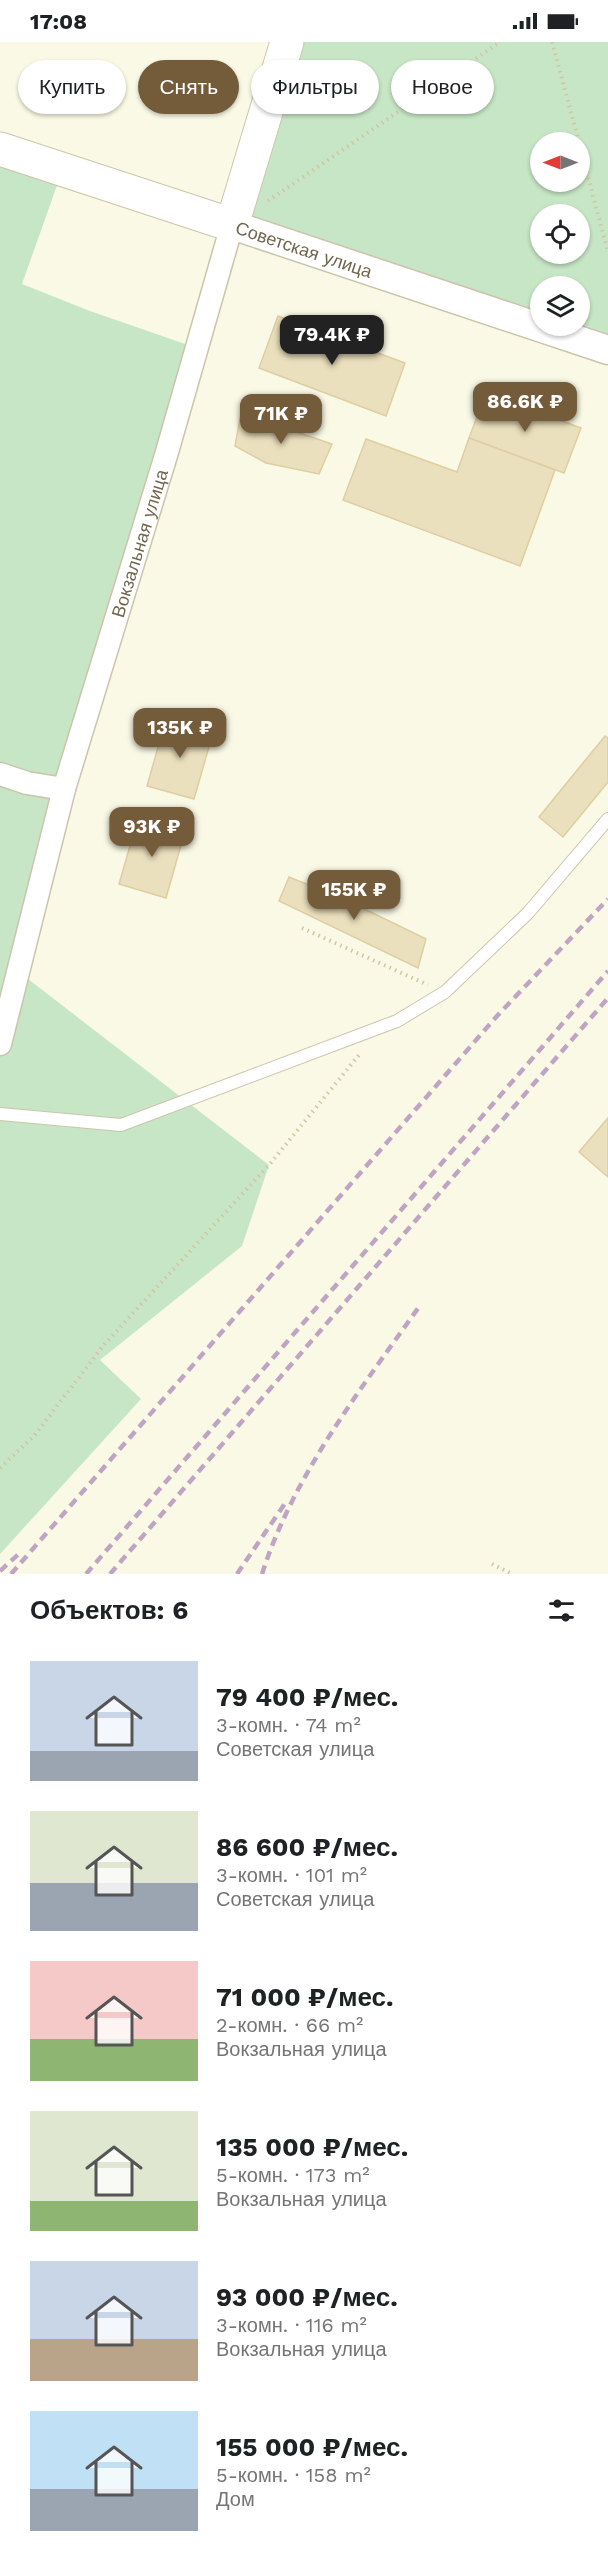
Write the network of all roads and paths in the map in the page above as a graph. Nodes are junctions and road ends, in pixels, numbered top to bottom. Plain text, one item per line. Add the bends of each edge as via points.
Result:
1 (287, 42) edge
2 (500, 42) edge
3 (552, 42) edge
4 (576, 132) edge
5 (0, 149) edge
6 (590, 184) edge
7 (232, 225) junction
8 (608, 252) edge
9 (608, 350) edge
10 (0, 774) edge
11 (64, 789) junction
12 (608, 819) edge
13 (302, 928) dead end
14 (445, 992) junction
15 (386, 1025) junction
16 (0, 1044) edge
17 (0, 1114) edge
18 (0, 1468) edge
19 (492, 1564) dead end
20 (512, 1574) edge

1 - 7 main road, Вокзальная улица
2 - 7 path
3 - 4 path
5 - 7 main road, Советская улица
6 - 8 path
7 - 9 street, Советская улица
7 - 11 street, Вокзальная улица
10 - 11 street
11 - 16 street, Вокзальная улица
12 - 14 lane via 528,913
13 - 14 path
14 - 15 lane
15 - 17 lane via 121,1125
15 - 18 path via 269,1165 103,1346 34,1436
19 - 20 path

